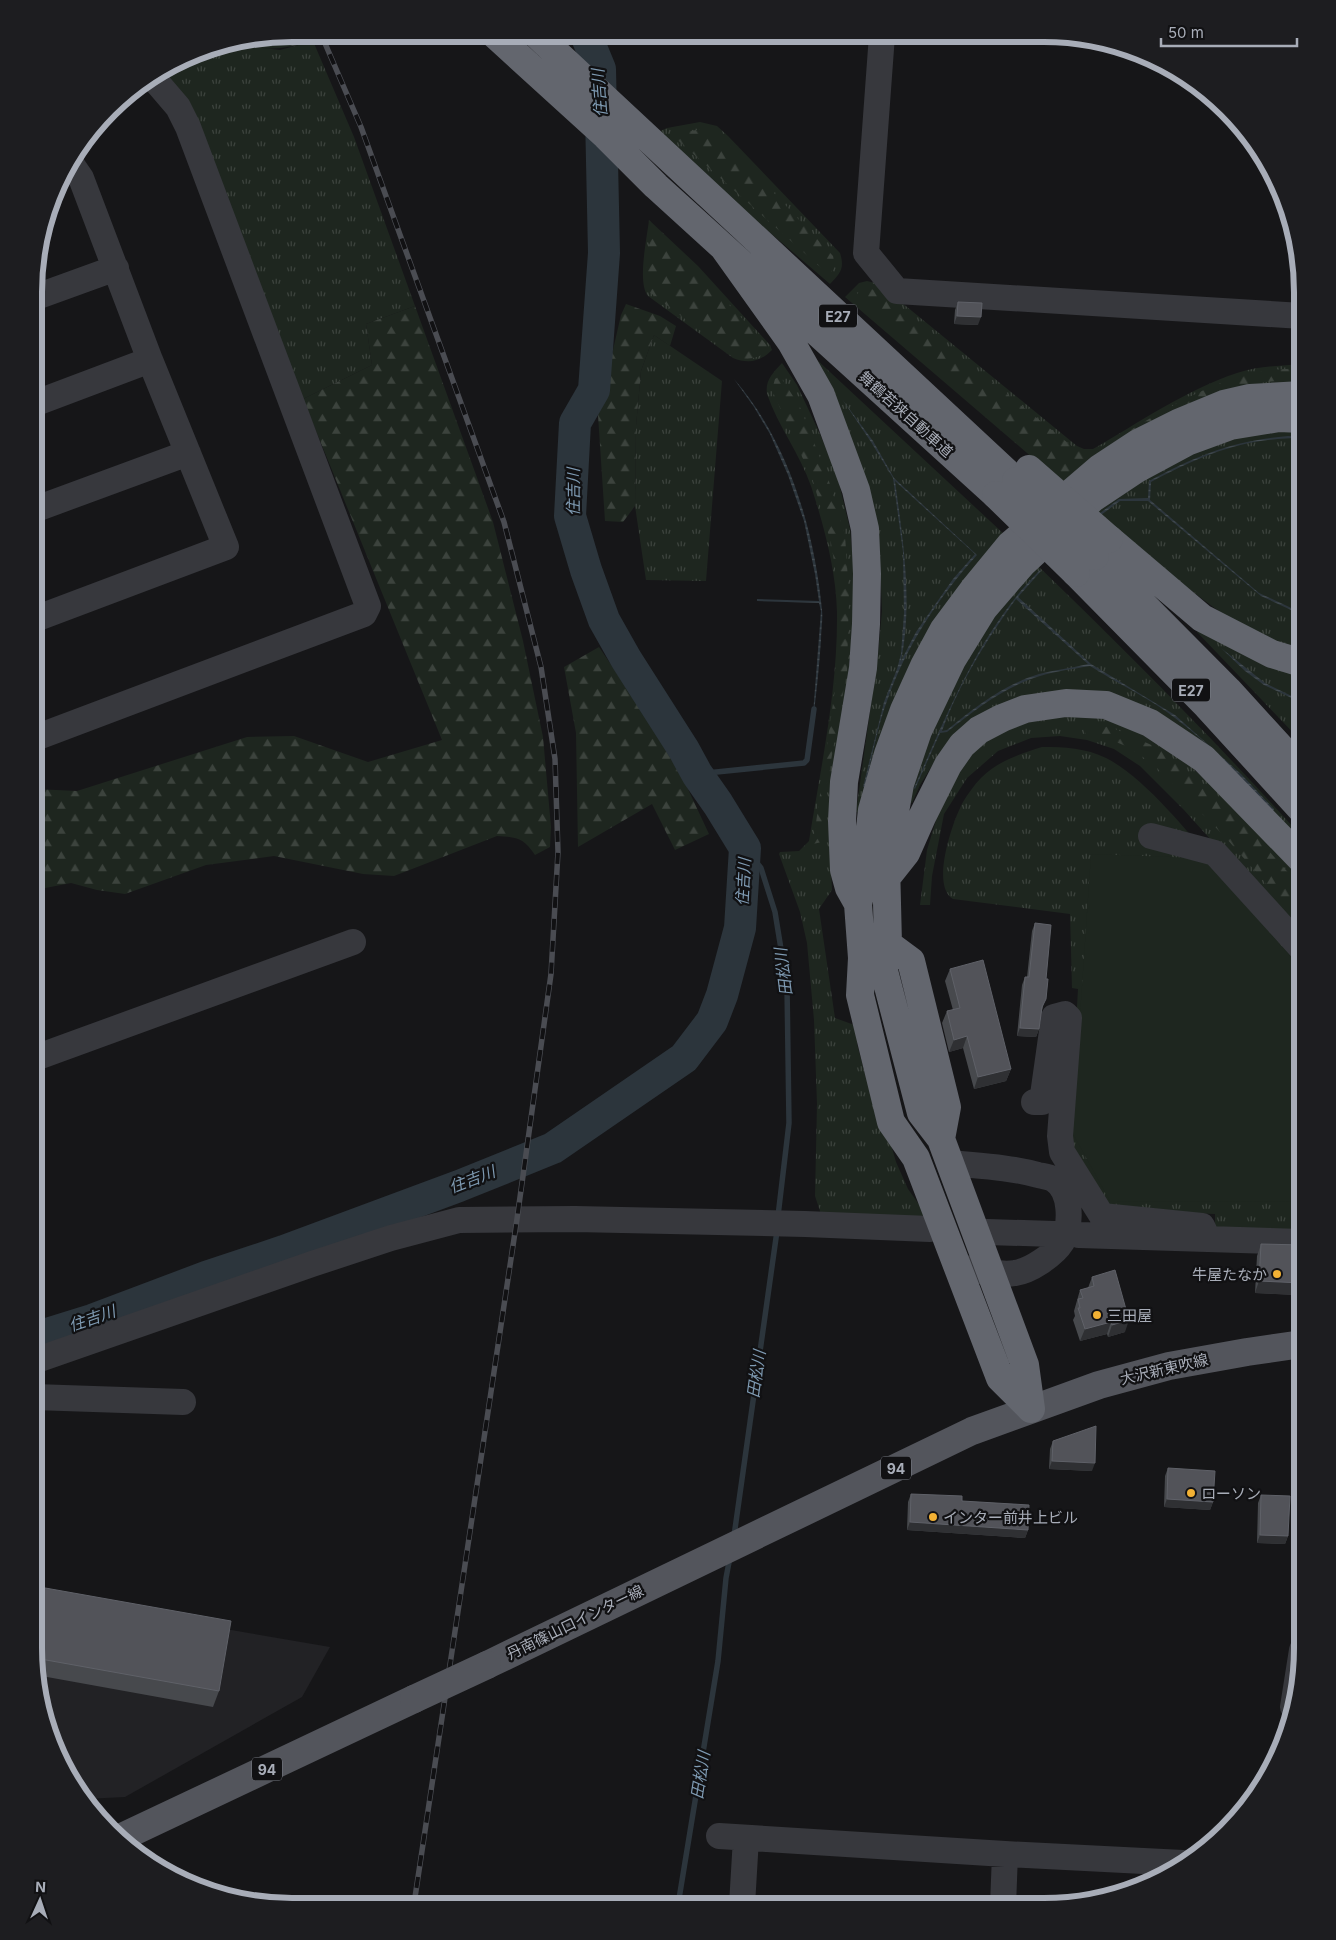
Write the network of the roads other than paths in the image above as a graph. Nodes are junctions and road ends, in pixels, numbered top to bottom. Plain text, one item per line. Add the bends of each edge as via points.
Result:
1 (501, 42) edge
2 (545, 42) edge
3 (882, 42) edge
4 (157, 83) edge
5 (71, 177) edge
6 (724, 248) junction
7 (116, 268) junction
8 (42, 295) edge
9 (1294, 316) edge
10 (150, 360) junction
11 (1294, 395) edge
12 (42, 401) edge
13 (1294, 419) edge
14 (188, 453) junction
15 (1014, 482) junction
16 (42, 507) edge
17 (1093, 556) junction
18 (42, 616) edge
19 (1294, 661) edge
20 (42, 735) edge
21 (1294, 762) edge
22 (1294, 801) edge
23 (1151, 836) dead end
24 (1294, 852) edge
25 (887, 877) junction
26 (858, 904) junction
27 (1294, 939) edge
28 (353, 942) dead end
29 (42, 1055) edge
30 (1034, 1102) dead end
31 (946, 1151) junction
32 (930, 1229) dead end
33 (987, 1232) dead end
34 (1054, 1234) dead end
35 (1079, 1235) dead end
36 (1208, 1240) junction
37 (1294, 1242) edge
38 (958, 1266) junction
39 (990, 1272) junction
40 (1294, 1345) edge
41 (42, 1358) edge
42 (42, 1397) edge
43 (183, 1402) dead end
44 (1030, 1409) junction
45 (127, 1834) edge
46 (719, 1836) dead end
47 (746, 1838) junction
48 (1005, 1854) junction
49 (1171, 1862) edge
50 (742, 1898) edge
51 (1003, 1898) edge

1 - 6 highway, 舞鶴若狭自動車道 / E27
2 - 15 highway, 舞鶴若狭自動車道 / E27
3 - 9 street via 866,253 897,291
4 - 20 street via 178,108 188,127 368,606 364,614
5 - 7 street
6 - 15 highway, 舞鶴若狭自動車道 / E27
6 - 26 highway via 791,342 821,395 856,490 865,529 866,632 844,782 842,821 844,870
7 - 8 street
7 - 10 street
10 - 12 street
10 - 14 street
11 - 26 highway via 1250,398 1224,404 1178,422 1138,443 1100,468 1010,545 944,629 904,710 872,810 865,875
13 - 25 highway via 1230,426 1189,441 1135,470 1093,498 1022,564 984,608 970,630 918,731 900,784 886,862
14 - 16 street
14 - 18 street via 226,547
15 - 17 highway, 舞鶴若狭自動車道 / E27, bridge
15 - 17 highway, bridge
17 - 19 highway via 1202,618 1272,654
17 - 21 highway, 舞鶴若狭自動車道 / E27 via 1228,690
17 - 22 highway, 舞鶴若狭自動車道 / E27 via 1207,706
23 - 27 street via 1215,853
24 - 25 highway via 1204,759 1150,723 1106,705 1066,703 1025,709 1002,718 979,730 962,745 948,765 906,853
25 - 31 highway via 888,944 896,962
26 - 38 highway via 862,958 860,995 891,1122 916,1158
28 - 29 street
30 - 36 street via 1042,1102 1054,1017 1065,1014 1069,1018 1060,1136 1062,1152 1102,1216 1202,1226
31 - 39 highway
31 - 39 street via 1053,1180 1065,1193 1068,1220 1062,1241 1051,1256 1015,1274
32 - 41 street via 575,1219 459,1220 312,1264
33 - 34 street
35 - 36 street
36 - 37 street
38 - 39 street
38 - 44 highway via 1000,1378
39 - 44 highway via 1025,1365
40 - 44 main road, 大沢新東吹線 via 1168,1366
42 - 43 street
44 - 45 main road, 丹南篠山口インター線 / 94, bridge via 972,1431
46 - 47 street
47 - 48 street
47 - 50 street
48 - 49 street
48 - 51 street

